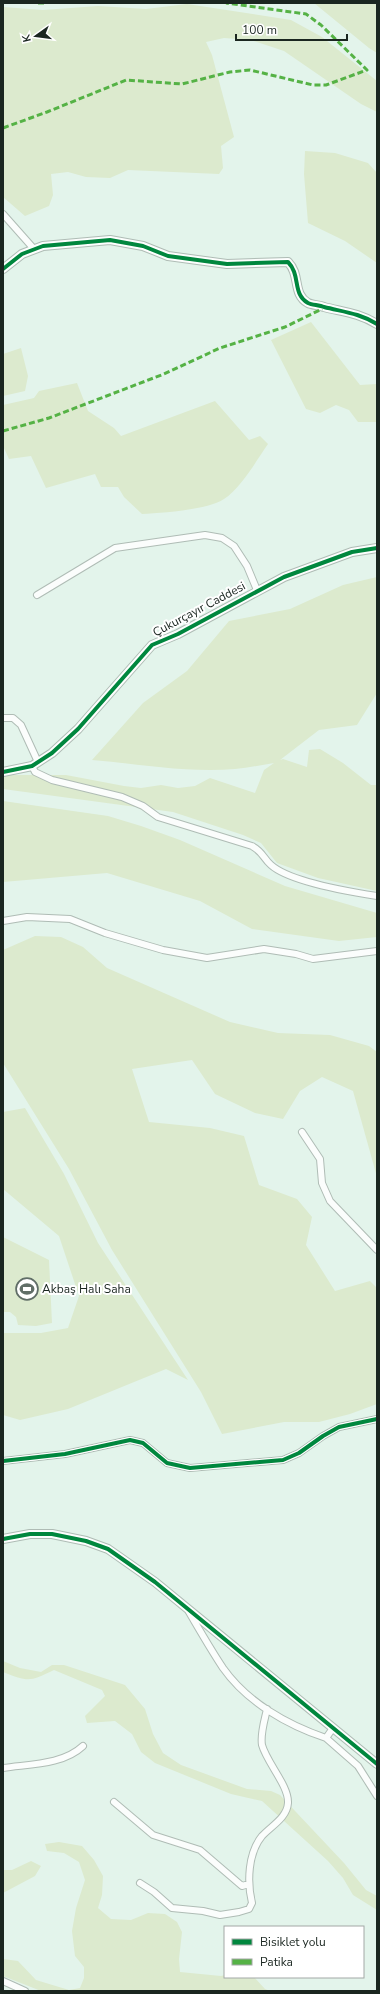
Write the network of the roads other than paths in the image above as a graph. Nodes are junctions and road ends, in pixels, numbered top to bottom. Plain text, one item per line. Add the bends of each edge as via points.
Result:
1 (3, 214) edge
2 (34, 249) junction
3 (3, 269) edge
4 (377, 324) edge
5 (377, 548) edge
6 (257, 590) junction
7 (37, 595) dead end
8 (3, 718) edge
9 (35, 764) junction
10 (3, 772) edge
11 (377, 896) edge
12 (3, 921) edge
13 (377, 951) edge
14 (302, 1132) dead end
15 (377, 1250) edge
16 (377, 1419) edge
17 (3, 1461) edge
18 (3, 1539) edge
19 (188, 1609) junction
20 (267, 1709) junction
21 (333, 1728) junction
22 (326, 1738) junction
23 (83, 1746) dead end
24 (377, 1764) edge
25 (3, 1768) edge
26 (377, 1796) edge
27 (114, 1802) dead end
28 (140, 1883) dead end
29 (249, 1884) junction
30 (3, 1981) edge
31 (25, 1991) edge

1 - 2 street
2 - 3 street via 22,254
2 - 4 street via 110,240 143,246 168,256 219,263 288,262 294,268 300,295 308,303 363,315
5 - 6 street, Çukurçayır Caddesi via 352,552 328,560
6 - 7 street via 247,566 234,546 222,538 205,535 115,548
6 - 9 street, Çukurçayır Caddesi via 178,634 152,645 78,729 52,753
8 - 9 street via 13,718 21,725
9 - 10 street, Çukurçayır Caddesi
9 - 11 street via 35,772 52,780 122,797 143,806 158,817 252,846 262,852 271,865 286,874 340,890
12 - 13 street via 27,916 70,919 105,933 163,950 207,958 264,949 313,959
14 - 15 street via 320,1159 322,1183 330,1201
16 - 17 street via 339,1427 299,1453 282,1460 190,1468 166,1463 143,1442 130,1440 65,1454
18 - 19 street via 30,1534 52,1534 86,1540 108,1549 129,1563
19 - 20 street via 223,1669
19 - 21 street
20 - 22 street via 302,1729
20 - 29 street via 262,1742 265,1755 284,1789 288,1802 286,1812 262,1836 255,1848
21 - 22 street
21 - 24 street
22 - 26 street via 358,1766
23 - 25 street via 75,1754 64,1758
27 - 29 street via 153,1835 200,1850 242,1886
28 - 29 street via 172,1908 220,1915 248,1909 252,1903
30 - 31 street

